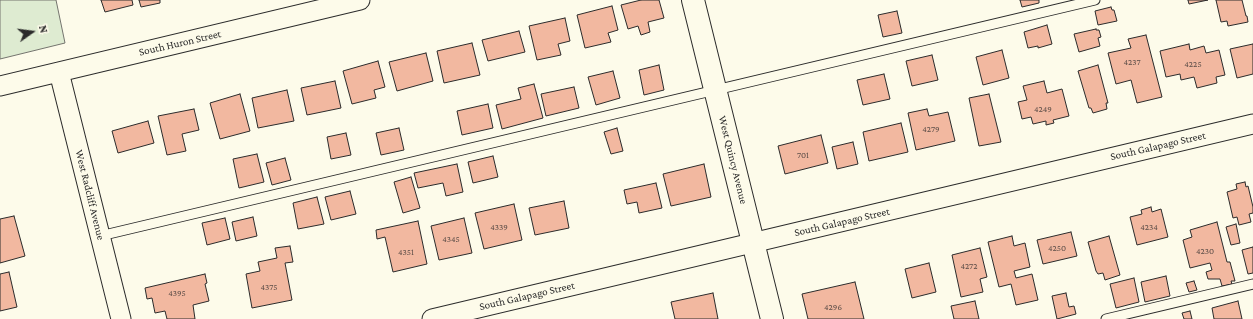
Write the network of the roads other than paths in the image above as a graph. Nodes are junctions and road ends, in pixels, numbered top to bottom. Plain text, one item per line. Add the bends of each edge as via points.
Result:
1 (360, 0) edge
2 (693, 0) edge
3 (1095, 0) edge
4 (59, 72) junction
5 (0, 86) edge
6 (715, 90) junction
7 (1253, 124) edge
8 (100, 236) junction
9 (753, 243) junction
10 (1253, 284) edge
11 (121, 319) edge
12 (432, 319) edge
13 (772, 319) edge
14 (1106, 319) edge

1 - 4 street, South Huron Street
2 - 6 street, West Quincy Avenue
3 - 6 lane
4 - 5 street, South Huron Street
4 - 8 street, West Radcliff Avenue
6 - 8 lane
6 - 9 street, West Quincy Avenue
7 - 9 street, South Galapago Street
8 - 11 street, West Radcliff Avenue
9 - 12 street, South Galapago Street
9 - 13 street, West Quincy Avenue
10 - 14 lane

